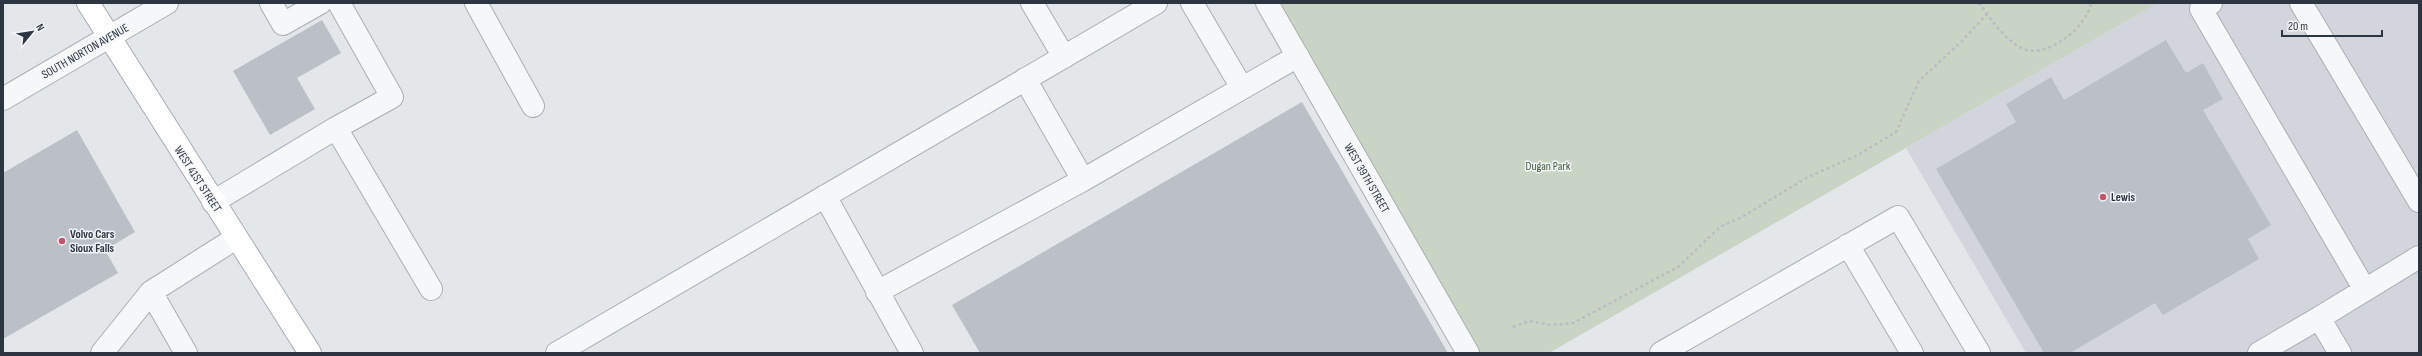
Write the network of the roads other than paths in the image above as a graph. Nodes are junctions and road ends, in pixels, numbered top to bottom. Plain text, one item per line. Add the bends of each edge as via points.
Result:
1 (88, 3) edge
2 (167, 3) edge
3 (271, 3) edge
4 (320, 3) edge
5 (339, 3) edge
6 (476, 3) edge
7 (1032, 3) edge
8 (1156, 3) edge
9 (1192, 3) edge
10 (1267, 3) edge
11 (2211, 3) edge
12 (2301, 3) edge
13 (108, 37) junction
14 (1298, 56) junction
15 (1064, 57) junction
16 (1025, 79) junction
17 (1242, 88) junction
18 (3, 99) edge
19 (533, 106) dead end
20 (336, 128) junction
21 (1083, 180) junction
22 (825, 196) junction
23 (2419, 201) edge
24 (213, 202) junction
25 (236, 238) junction
26 (1848, 246) junction
27 (2419, 257) edge
28 (431, 289) dead end
29 (2365, 290) junction
30 (151, 292) junction
31 (877, 292) junction
32 (2319, 318) junction
33 (102, 353) edge
34 (186, 353) edge
35 (310, 353) edge
36 (557, 353) edge
37 (912, 353) edge
38 (1468, 353) edge
39 (1661, 353) edge
40 (1912, 353) edge
41 (1979, 353) edge
42 (2259, 353) edge
43 (2340, 353) edge

1 - 13 main road, WEST 41ST STREET
2 - 13 street, SOUTH NORTON AVENUE
3 - 4 street via 282,24
5 - 20 street via 392,96
6 - 19 street
7 - 15 street
8 - 15 street
9 - 17 street
10 - 14 street, WEST 39TH STREET
11 - 29 street via 2202,9
12 - 23 street
13 - 18 street, SOUTH NORTON AVENUE
13 - 24 main road, WEST 41ST STREET
14 - 17 street
14 - 38 street, WEST 39TH STREET
15 - 16 street
16 - 21 street
16 - 22 street
17 - 21 street
20 - 24 street
20 - 28 street
21 - 31 street
22 - 31 street
22 - 36 street
24 - 25 main road, WEST 41ST STREET
25 - 30 street
25 - 35 main road, WEST 41ST STREET
26 - 39 street
26 - 40 street
26 - 41 street via 1898,217
27 - 29 street
29 - 32 street
30 - 33 street
30 - 34 street
31 - 37 street
32 - 42 street
32 - 43 street

